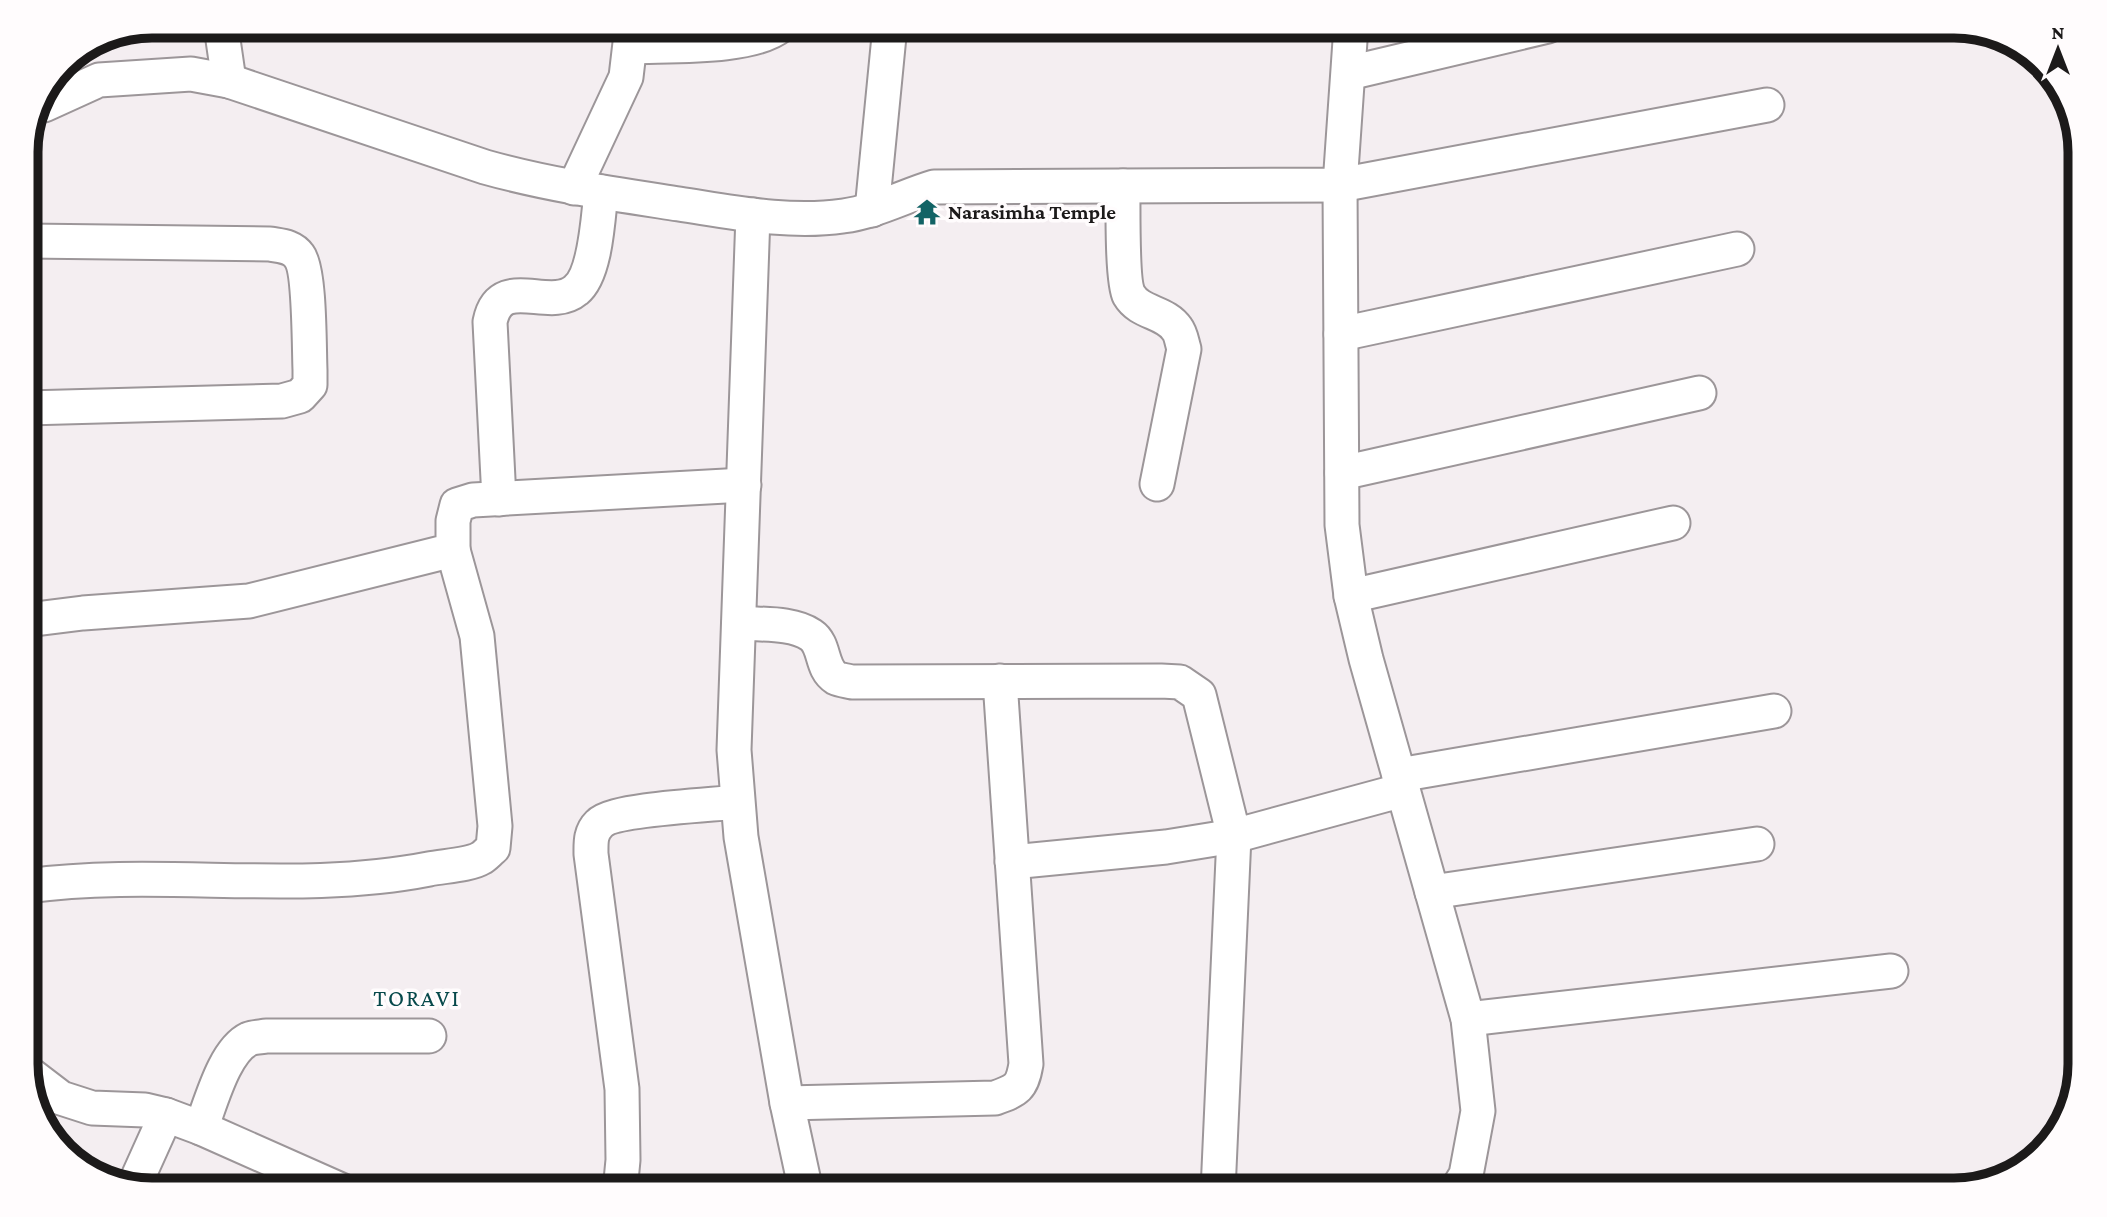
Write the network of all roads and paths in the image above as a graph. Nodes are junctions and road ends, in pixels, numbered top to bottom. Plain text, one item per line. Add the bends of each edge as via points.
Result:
1 (223, 38) edge
2 (631, 38) edge
3 (658, 38) edge
4 (759, 38) edge
5 (889, 38) edge
6 (1351, 38) edge
7 (1497, 38) edge
8 (1349, 73) junction
9 (229, 81) junction
10 (50, 102) edge
11 (1767, 105) dead end
12 (1340, 185) junction
13 (1123, 187) junction
14 (588, 190) junction
15 (872, 210) junction
16 (753, 215) junction
17 (39, 241) edge
18 (1737, 249) dead end
19 (1341, 334) junction
20 (1699, 393) dead end
21 (39, 408) edge
22 (1342, 473) junction
23 (1157, 484) dead end
24 (744, 485) junction
25 (499, 499) junction
26 (1673, 523) dead end
27 (453, 550) junction
28 (1351, 596) junction
29 (39, 618) edge
30 (739, 623) junction
31 (1000, 681) junction
32 (1774, 711) dead end
33 (1401, 783) junction
34 (737, 802) junction
35 (1234, 835) junction
36 (1757, 844) dead end
37 (1012, 862) junction
38 (39, 884) edge
39 (1432, 892) junction
40 (1891, 971) dead end
41 (1468, 1018) junction
42 (429, 1036) dead end
43 (40, 1083) edge
44 (787, 1103) junction
45 (166, 1115) junction
46 (201, 1128) junction
47 (138, 1178) edge
48 (314, 1178) edge
49 (621, 1178) edge
50 (803, 1178) edge
51 (1219, 1178) edge
52 (1464, 1178) edge

1 - 9 street
2 - 14 street via 626,77
3 - 4 street
5 - 15 street
6 - 8 street
7 - 8 street
8 - 12 street
9 - 10 street via 191,74 99,80
9 - 14 street via 485,167
11 - 12 street
12 - 13 street
12 - 19 street
13 - 15 street via 934,187
13 - 23 street via 1129,295 1141,308 1168,318 1184,349
14 - 16 street
14 - 25 street via 592,255 586,279 562,298 513,296 501,299 493,308
15 - 16 street via 811,218
16 - 24 street
17 - 21 street via 291,248 301,258 306,279 310,370 310,385 300,396 282,401
18 - 19 street
19 - 22 street
20 - 22 street
22 - 28 street via 1342,525
24 - 25 street
24 - 30 street
25 - 27 street via 457,505
26 - 28 street
27 - 29 street via 249,601
27 - 38 street via 477,636 495,826 493,848 480,859 351,880
28 - 33 street
30 - 31 street via 810,634 819,642 827,668 836,678 852,682
30 - 34 street via 734,750
31 - 35 street via 1180,682 1199,695
31 - 37 street
32 - 33 street
33 - 35 street
33 - 39 street
34 - 44 street
34 - 49 street via 624,814 600,822 592,834 622,1089
35 - 37 street
35 - 51 street
36 - 39 street
37 - 44 street via 1026,1064 1024,1080 1015,1091 995,1098
39 - 41 street
40 - 41 street
41 - 52 street via 1478,1111
42 - 46 street via 266,1035 249,1039 227,1062
43 - 45 street via 61,1098 92,1108
44 - 50 street
45 - 46 street
45 - 47 street
46 - 48 street

